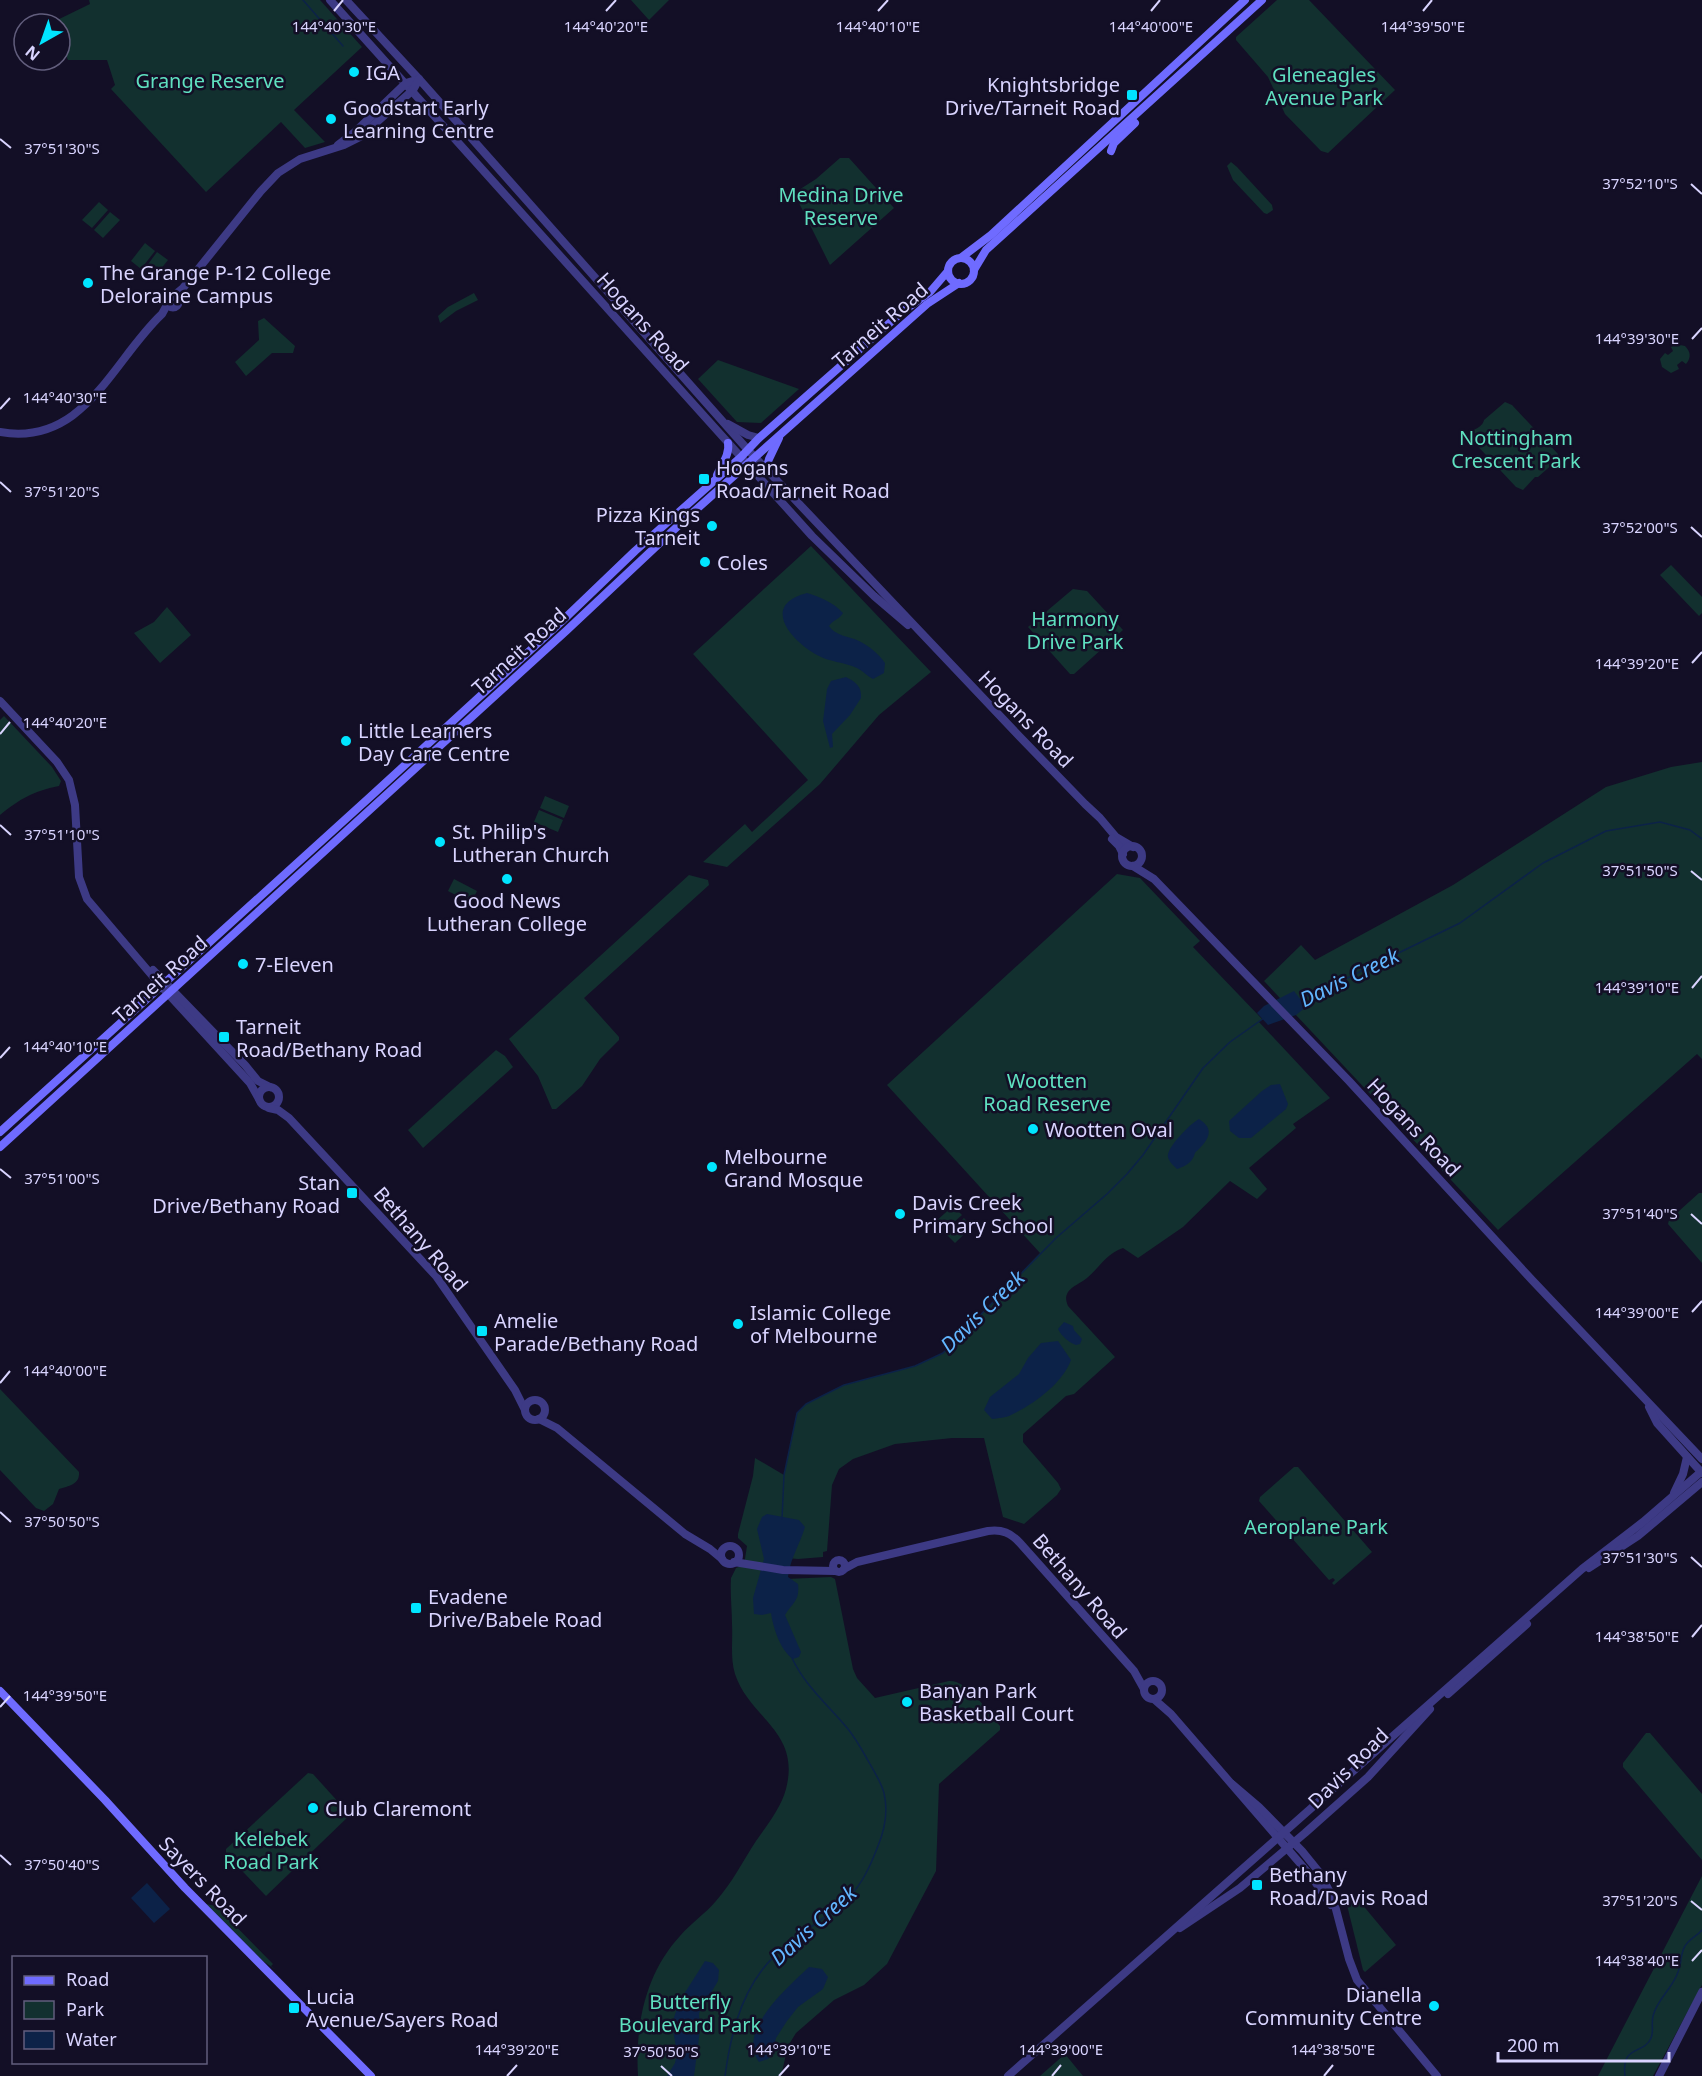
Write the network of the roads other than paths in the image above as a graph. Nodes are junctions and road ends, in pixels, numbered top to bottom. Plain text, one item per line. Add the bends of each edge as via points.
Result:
1 (330, 0) edge
2 (346, 0) edge
3 (1245, 0) edge
4 (1262, 0) edge
5 (1175, 71) junction
6 (419, 79) junction
7 (406, 83) junction
8 (413, 90) junction
9 (1144, 107) junction
10 (377, 117) junction
11 (1095, 138) junction
12 (1102, 145) junction
13 (1111, 151) dead end
14 (569, 248) junction
15 (560, 255) junction
16 (962, 257) junction
17 (948, 270) junction
18 (974, 270) junction
19 (959, 284) junction
20 (722, 420) junction
21 (0, 432) edge
22 (781, 435) junction
23 (759, 438) junction
24 (728, 443) junction
25 (748, 450) junction
26 (741, 457) junction
27 (755, 458) junction
28 (748, 465) junction
29 (766, 470) junction
30 (716, 478) junction
31 (789, 493) junction
32 (812, 536) junction
33 (861, 583) junction
34 (876, 585) junction
35 (943, 656) junction
36 (0, 701) edge
37 (1085, 804) junction
38 (1133, 846) junction
39 (1123, 854) junction
40 (1142, 858) junction
41 (1133, 866) junction
42 (1154, 879) junction
43 (163, 984) junction
44 (170, 992) junction
45 (270, 1087) junction
46 (54, 1097) junction
47 (259, 1099) junction
48 (280, 1099) junction
49 (269, 1108) junction
50 (289, 1118) junction
51 (0, 1133) edge
52 (0, 1147) edge
53 (515, 1390) junction
54 (532, 1400) junction
55 (1645, 1400) junction
56 (525, 1410) junction
57 (545, 1410) junction
58 (539, 1419) junction
59 (557, 1428) junction
60 (1687, 1457) junction
61 (1702, 1458) edge
62 (1702, 1472) edge
63 (1702, 1482) edge
64 (1694, 1489) junction
65 (1702, 1492) edge
66 (1672, 1497) junction
67 (710, 1549) junction
68 (723, 1549) junction
69 (738, 1552) junction
70 (722, 1559) junction
71 (842, 1560) junction
72 (734, 1562) junction
73 (857, 1562) junction
74 (753, 1564) junction
75 (834, 1567) junction
76 (844, 1569) junction
77 (1571, 1581) junction
78 (1545, 1604) junction
79 (1134, 1671) junction
80 (1153, 1681) junction
81 (0, 1684) edge
82 (1144, 1689) junction
83 (0, 1691) edge
84 (1162, 1694) junction
85 (1155, 1700) junction
86 (15, 1705) junction
87 (1171, 1714) junction
88 (1280, 1836) junction
89 (1290, 1846) junction
90 (1162, 1941) junction
91 (1702, 1992) edge
92 (371, 2076) edge
93 (1008, 2076) edge
94 (1437, 2076) edge
95 (1659, 2076) edge

1 - 7 street, Hogans Road
2 - 6 street, Hogans Road
3 - 5 main road
4 - 5 main road via 1208,49
5 - 9 main road
5 - 11 main road
6 - 7 street
6 - 8 street
6 - 14 street, Hogans Road
7 - 8 street, Hogans Road
7 - 10 street
8 - 10 street
8 - 15 street, Hogans Road
9 - 12 main road
9 - 13 main road
10 - 21 street via 360,137 300,159 278,172 173,302 74,415 57,426 34,433
11 - 12 main road
11 - 16 main road
12 - 18 main road via 986,250
14 - 15 street
14 - 20 street, Hogans Road
15 - 24 street, Hogans Road
16 - 17 main road via 952,261
16 - 18 main road via 970,261
17 - 19 main road via 951,279
17 - 23 main road, Tarneit Road via 930,292
18 - 19 main road via 969,280
19 - 22 main road, Tarneit Road via 927,304
20 - 23 street
20 - 25 street, Hogans Road
22 - 27 main road, Tarneit Road
22 - 29 main road
23 - 25 main road, Tarneit Road
24 - 26 street, Hogans Road
24 - 30 main road via 729,450
25 - 26 main road, Tarneit Road
25 - 27 street, Hogans Road
26 - 28 street, Hogans Road
26 - 30 main road, Tarneit Road
27 - 28 main road, Tarneit Road
27 - 29 street, Hogans Road
28 - 32 street, Hogans Road
28 - 44 main road, Tarneit Road
29 - 31 street, Hogans Road
30 - 43 main road, Tarneit Road
31 - 32 street via 815,527
31 - 34 street, Hogans Road
32 - 33 street, Hogans Road
33 - 34 street
33 - 35 street, Hogans Road
34 - 35 street, Hogans Road
35 - 37 street, Hogans Road
36 - 43 street via 68,777 75,805 83,892
37 - 38 street, Hogans Road via 1118,839
37 - 39 street, Hogans Road
38 - 39 street
38 - 40 street via 1140,850
39 - 41 street via 1125,862
40 - 41 street
40 - 42 street, Hogans Road
41 - 42 street, Hogans Road
42 - 55 street, Hogans Road
43 - 44 street
43 - 51 main road, Tarneit Road
44 - 45 street via 255,1079
44 - 46 main road, Tarneit Road
44 - 47 street via 250,1083
45 - 47 street via 261,1090
45 - 48 street
46 - 51 main road via 45,1096
46 - 52 main road, Tarneit Road
47 - 49 street
48 - 49 street
48 - 50 street, Bethany Road
49 - 50 street, Bethany Road
50 - 53 street, Bethany Road via 430,1269
53 - 54 street, Bethany Road
53 - 56 street, Bethany Road
54 - 56 street
54 - 57 street via 540,1401
55 - 60 street, Hogans Road via 1657,1423
55 - 61 street, Hogans Road
56 - 58 street via 530,1418
57 - 58 street
57 - 59 street
58 - 59 street
59 - 67 street via 685,1534
60 - 62 street, Hogans Road
60 - 66 street
62 - 66 street, Davis Road
63 - 64 street, Davis Road
64 - 65 street
64 - 77 street, Davis Road via 1638,1536
66 - 77 street, Davis Road
67 - 68 street
67 - 70 street
68 - 69 street via 732,1546
68 - 70 street
69 - 72 street
69 - 74 street
70 - 72 street
71 - 73 street, Bethany Road
71 - 75 street via 836,1560
71 - 76 street
72 - 74 street
73 - 76 street, Bethany Road
73 - 79 street, Bethany Road via 988,1531 1005,1532 1020,1543
74 - 75 street via 802,1571
75 - 76 street via 840,1572
77 - 78 street, Davis Road
78 - 88 street, Davis Road
78 - 89 street, Davis Road via 1518,1633 1429,1710 1360,1784
79 - 80 street, Bethany Road
79 - 82 street, Bethany Road
80 - 82 street
80 - 84 street via 1160,1684
81 - 86 main road, Sayers Road
82 - 85 street via 1148,1698
83 - 86 main road, Sayers Road
84 - 85 street
84 - 87 street
85 - 87 street
86 - 92 main road, Sayers Road via 185,1888
87 - 88 street
88 - 89 street
88 - 90 street, Davis Road
89 - 90 street, Davis Road via 1240,1888
89 - 94 street via 1337,1917 1361,1988
90 - 93 street, Davis Road
91 - 95 street

